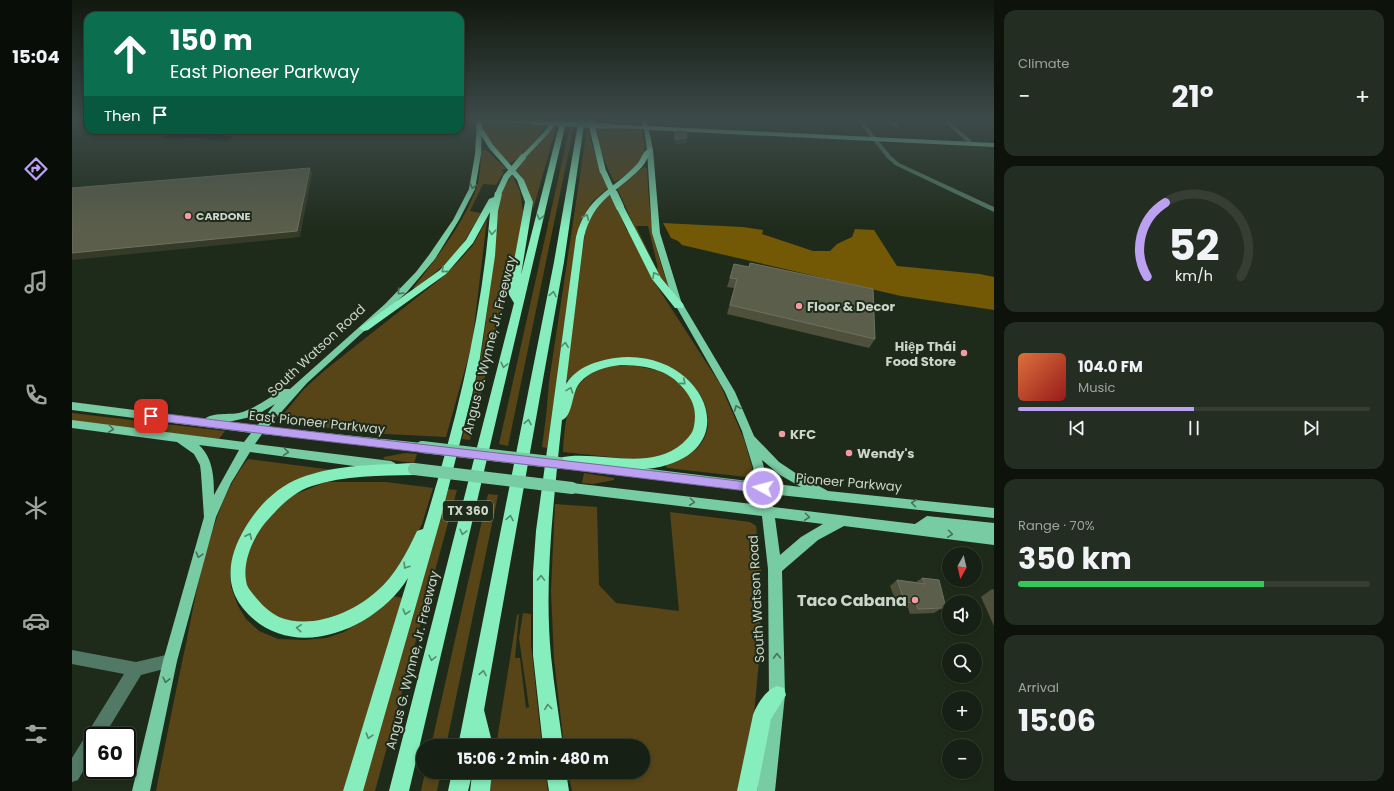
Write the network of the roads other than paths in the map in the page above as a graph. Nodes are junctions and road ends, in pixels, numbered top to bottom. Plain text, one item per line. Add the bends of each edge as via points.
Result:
1 (478, 155) edge
2 (497, 155) edge
3 (524, 155) edge
4 (555, 155) edge
5 (576, 155) edge
6 (598, 155) edge
7 (646, 155) edge
8 (650, 155) edge
9 (889, 155) edge
10 (498, 194) junction
11 (994, 210) edge
12 (519, 304) junction
13 (679, 306) junction
14 (364, 328) junction
15 (303, 382) junction
16 (72, 406) edge
17 (197, 422) junction
18 (72, 424) edge
19 (555, 426) junction
20 (259, 430) junction
21 (746, 431) junction
22 (177, 438) junction
23 (247, 447) junction
24 (559, 463) junction
25 (414, 469) junction
26 (763, 488) junction
27 (830, 496) junction
28 (768, 512) junction
29 (994, 513) edge
30 (210, 517) junction
31 (433, 521) junction
32 (844, 521) junction
33 (994, 529) edge
34 (916, 530) junction
35 (994, 539) edge
36 (775, 569) junction
37 (72, 657) edge
38 (170, 661) junction
39 (136, 669) junction
40 (777, 695) junction
41 (476, 712) junction
42 (101, 727) edge
43 (470, 739) edge
44 (482, 739) edge
45 (552, 739) edge
46 (84, 754) edge
47 (72, 774) edge
48 (461, 779) edge
49 (481, 779) edge
50 (557, 779) edge
51 (141, 791) edge
52 (353, 791) edge
53 (399, 791) edge
54 (458, 791) edge
55 (480, 791) edge
56 (559, 791) edge
57 (747, 791) edge
58 (766, 791) edge

1 -> 14 main road, South Watson Road via 471,193 433,256 421,272
2 - 12 highway via 518,177 529,202 513,293
3 - 10 highway, bridge via 506,177
4 -> 12 highway, Angus G. Wynne, Jr. Freeway / TX 360
41 -> 5 highway, TX 360 via 520,460 559,262
13 -> 6 highway, bridge via 657,279 620,207
19 -> 7 highway via 582,227 590,208 641,164
8 - 13 main road, South Watson Road via 656,233
9 - 11 street via 897,164
10 -> 14 highway via 470,241 452,263
10 -> 31 highway via 474,364
12 -> 53 highway, Angus G. Wynne, Jr. Freeway / TX 360
21 -> 13 main road, South Watson Road via 730,392
14 - 15 main road, South Watson Road
15 - 17 main road via 251,413
15 - 20 main road, South Watson Road
16 - 17 main road, East Pioneer Parkway
17 - 20 main road, East Pioneer Parkway
18 -> 22 main road
19 -> 24 highway via 572,384 579,376 596,366 617,361 649,364 671,372 696,395 702,419 699,435 690,446 666,460 630,463 574,459
45 -> 19 highway via 542,655 540,596 543,531
20 - 23 main road, South Watson Road
20 - 24 main road, East Pioneer Parkway, bridge
21 - 26 main road, South Watson Road via 759,467
21 - 27 main road via 773,465
22 - 23 main road
22 - 30 main road via 198,450 203,459
23 -> 25 main road
23 - 30 main road, South Watson Road via 230,473
24 - 26 main road, Pioneer Parkway
25 -> 28 main road, bridge
31 -> 25 highway via 424,531 417,548 396,581 383,597 358,614 332,625 304,629 278,625 259,614 240,587 238,574 248,536 264,514 289,492 310,480 331,474
26 - 27 main road, Pioneer Parkway
26 - 28 main road, South Watson Road
29 -> 27 main road, Pioneer Parkway
28 -> 32 main road
28 - 36 main road, South Watson Road
30 -> 38 main road, South Watson Road
31 -> 52 highway
32 - 34 main road
32 - 36 main road via 812,536
33 - 34 main road via 927,522
34 -> 35 main road
40 -> 36 main road, South Watson Road
37 - 39 street
38 - 39 street
38 -> 51 main road, South Watson Road
39 - 42 street
40 - 57 highway via 762,715
40 - 58 main road, South Watson Road
41 - 43 highway, TX 360
41 - 44 highway
46 - 47 street
48 - 54 highway
49 - 55 highway
50 - 56 highway

